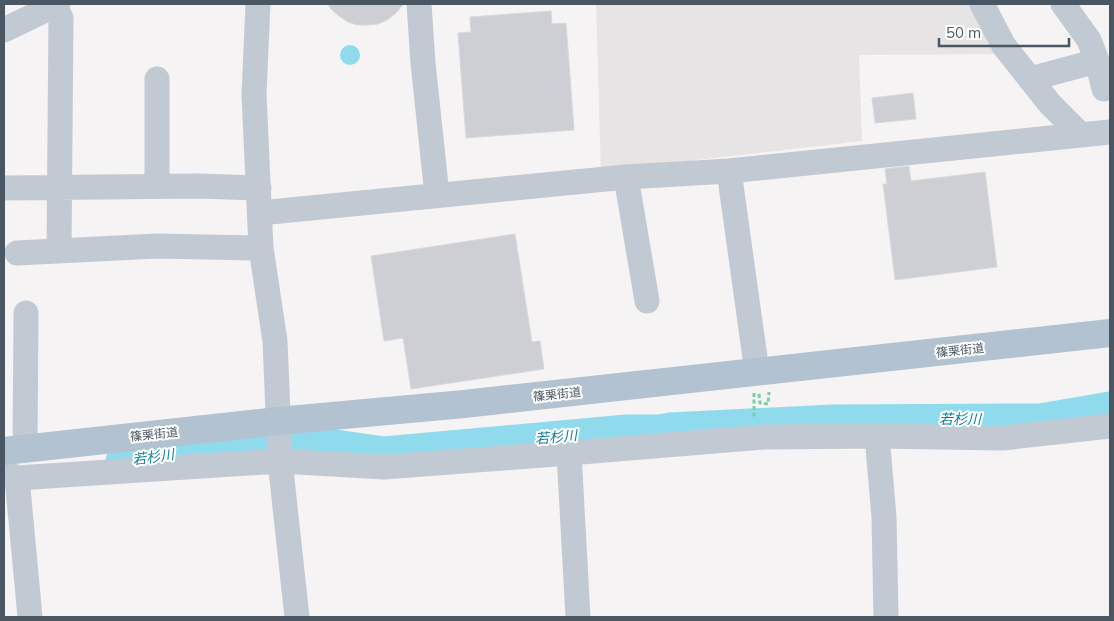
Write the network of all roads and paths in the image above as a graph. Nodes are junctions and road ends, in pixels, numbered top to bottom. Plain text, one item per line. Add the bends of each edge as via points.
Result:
1 (56, 4) edge
2 (258, 4) edge
3 (419, 4) edge
4 (982, 4) edge
5 (1063, 4) edge
6 (4, 30) edge
7 (1097, 61) junction
8 (157, 79) dead end
9 (1030, 79) junction
10 (1104, 89) dead end
11 (1100, 137) edge
12 (729, 171) junction
13 (626, 177) junction
14 (157, 186) junction
15 (60, 187) junction
16 (4, 188) edge
17 (259, 188) junction
18 (437, 195) junction
19 (260, 213) junction
20 (262, 248) junction
21 (59, 250) junction
22 (17, 252) dead end
23 (647, 301) dead end
24 (26, 314) dead end
25 (1110, 333) edge
26 (759, 380) junction
27 (1110, 426) edge
28 (877, 436) junction
29 (755, 438) junction
30 (279, 442) junction
31 (16, 450) edge
32 (570, 453) junction
33 (11, 475) edge
34 (30, 617) edge
35 (297, 617) edge
36 (578, 617) edge
37 (886, 617) edge

1 - 6 street
1 - 15 street via 61,18
2 - 17 street via 254,94
3 - 18 street
4 - 9 street via 1004,46
5 - 7 street via 1089,40
7 - 9 street
7 - 10 street
8 - 14 street
9 - 11 street via 1050,104
11 - 12 street
12 - 13 street
12 - 26 street
13 - 18 street
13 - 23 street
14 - 15 street
14 - 17 street
15 - 16 street
15 - 21 street
17 - 19 street
18 - 19 street
19 - 20 street
20 - 21 street via 157,246
20 - 30 street via 274,341
21 - 22 street
24 - 31 street
25 - 26 main road, 篠栗街道
26 - 26 path via 768,404 760,403
26 - 29 path
26 - 30 main road, 篠栗街道 via 464,404
27 - 28 street via 1003,438
28 - 29 street
28 - 37 street via 884,517
29 - 32 street
30 - 31 main road, 篠栗街道
30 - 32 street via 384,467
30 - 33 street
30 - 35 street
32 - 36 street
33 - 34 street

